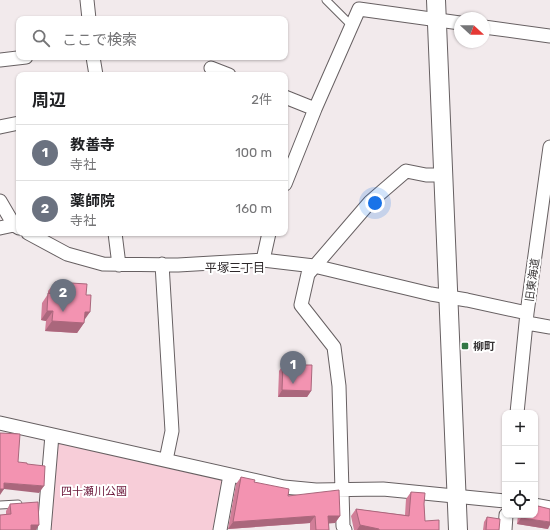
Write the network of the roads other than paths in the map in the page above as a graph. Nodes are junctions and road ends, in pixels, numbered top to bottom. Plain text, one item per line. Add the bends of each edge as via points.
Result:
1 (87, 0) edge
2 (326, 0) edge
3 (436, 0) edge
4 (89, 16) edge
5 (437, 20) junction
6 (454, 22) edge
7 (352, 26) junction
8 (490, 28) edge
9 (550, 36) edge
10 (16, 58) edge
11 (0, 60) edge
12 (94, 60) edge
13 (210, 67) edge
14 (96, 72) edge
15 (222, 72) edge
16 (288, 98) edge
17 (315, 109) junction
18 (16, 124) edge
19 (0, 127) edge
20 (550, 147) edge
21 (549, 168) edge
22 (288, 176) edge
23 (444, 176) junction
24 (0, 201) edge
25 (16, 226) edge
26 (0, 228) edge
27 (34, 236) edge
28 (115, 236) edge
29 (268, 236) edge
30 (263, 260) junction
31 (119, 264) junction
32 (162, 264) junction
33 (314, 266) junction
34 (449, 297) junction
35 (527, 318) junction
36 (550, 327) edge
37 (517, 410) edge
38 (0, 423) edge
39 (52, 435) junction
40 (166, 460) junction
41 (230, 475) junction
42 (342, 490) junction
43 (456, 496) junction
44 (502, 501) edge
45 (23, 504) edge
46 (0, 506) edge
47 (538, 506) edge
48 (550, 508) edge
49 (506, 518) edge
50 (44, 530) edge
51 (220, 530) edge
52 (345, 530) edge
53 (458, 530) edge
54 (505, 530) edge

1 - 4 street
2 - 7 lane
3 - 5 street
5 - 6 street
5 - 7 street via 359,9
5 - 23 street
7 - 17 street
8 - 9 street
10 - 11 street
12 - 14 street
13 - 15 street
16 - 17 street
17 - 22 street
18 - 19 street
20 - 21 street, 旧東海道
21 - 35 street, 旧東海道
23 - 33 street via 406,171 370,202
23 - 34 street
24 - 25 street
25 - 26 street
27 - 31 street via 67,254 103,264
28 - 31 street
29 - 30 street
30 - 32 street
30 - 33 street
31 - 32 street
32 - 40 street via 172,431
33 - 34 street
33 - 42 street via 308,274 301,305 334,347 339,386
34 - 35 street
34 - 43 street
35 - 36 street
35 - 37 street, 旧東海道
38 - 39 street
39 - 40 street
39 - 50 street via 42,503
40 - 41 street
41 - 42 street via 284,487
41 - 51 street
42 - 43 street via 383,489
42 - 52 street
43 - 44 street
43 - 53 street
45 - 46 lane
47 - 48 street
49 - 54 street

